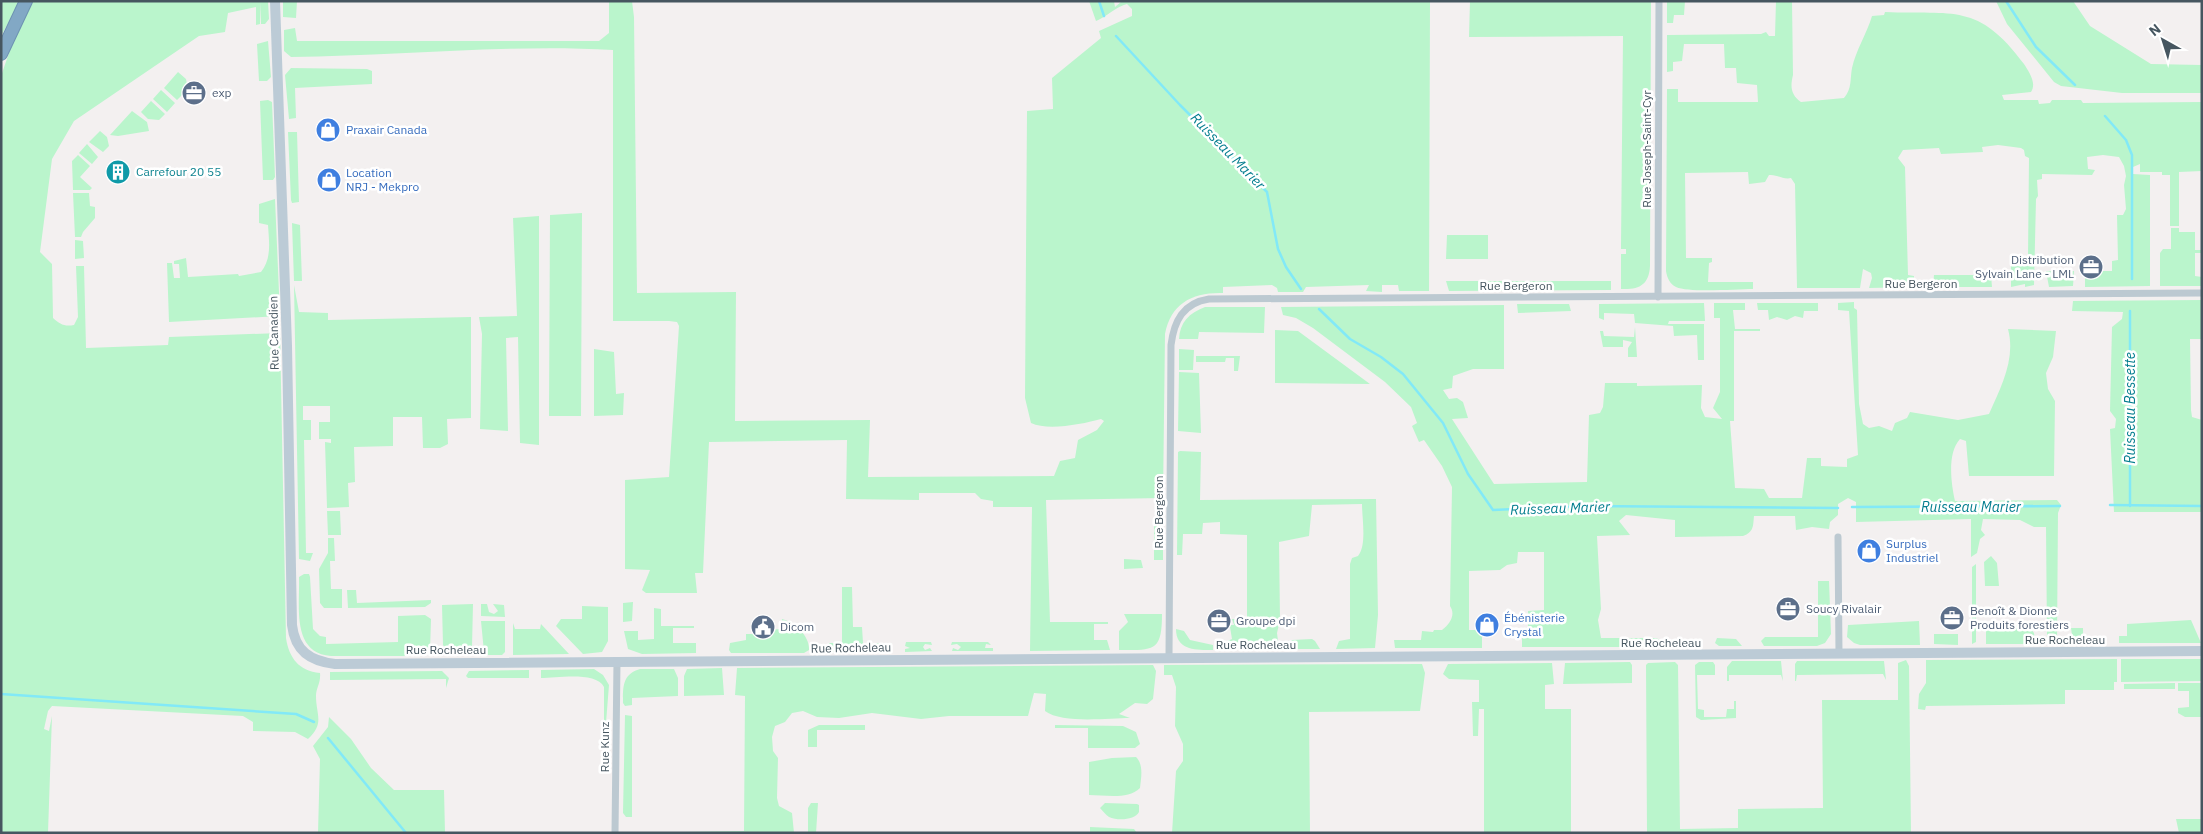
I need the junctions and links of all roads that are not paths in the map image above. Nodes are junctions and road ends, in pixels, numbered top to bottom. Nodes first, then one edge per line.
1 (26, 1) edge
2 (275, 1) edge
3 (1659, 1) edge
4 (1, 54) edge
5 (2202, 293) edge
6 (1658, 297) junction
7 (1838, 538) dead end
8 (2202, 651) edge
9 (1838, 654) junction
10 (310, 658) joint
11 (1169, 658) junction
12 (617, 662) junction
13 (615, 833) edge

1 - 4 highway
2 - 10 street, Rue Canadien
3 - 6 street, Rue Joseph-Saint-Cyr
5 - 6 street, Rue Bergeron
6 - 11 street, Rue Bergeron
7 - 9 street
8 - 9 street, Rue Rocheleau
9 - 11 street, Rue Rocheleau
10 - 12 street, Rue Rocheleau
11 - 12 street, Rue Rocheleau
12 - 13 street, Rue Kunz

